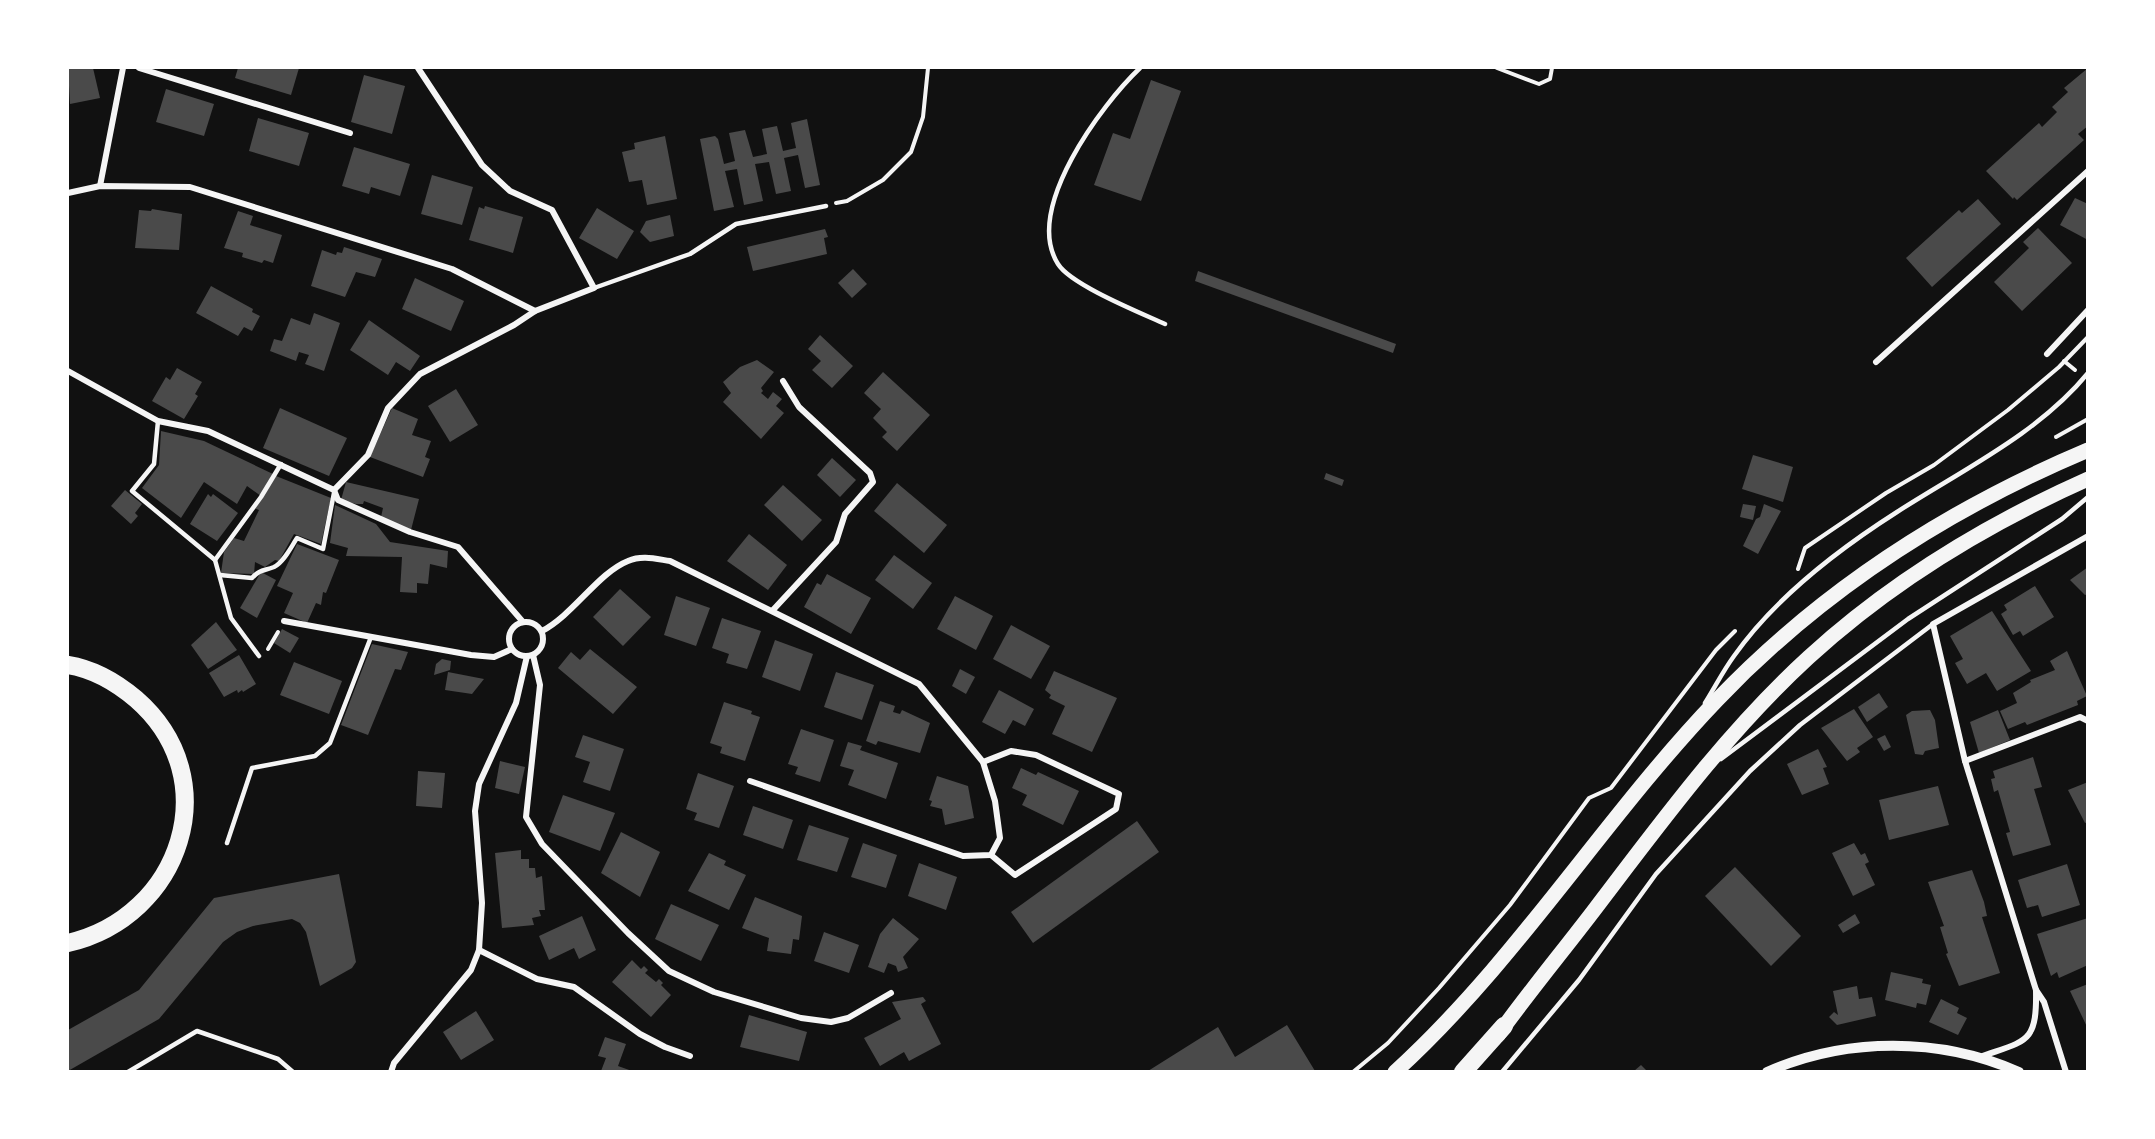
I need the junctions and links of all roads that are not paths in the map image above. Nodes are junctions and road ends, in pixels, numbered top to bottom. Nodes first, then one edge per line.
1 (123, 68) edge
2 (139, 68) edge
3 (418, 68) edge
4 (1140, 68) edge
5 (350, 133) dead end
6 (2088, 171) edge
7 (100, 186) junction
8 (68, 193) edge
9 (826, 206) road end
10 (594, 288) junction
11 (2088, 310) edge
12 (535, 311) junction
13 (1166, 324) dead end
14 (2047, 354) dead end
15 (1876, 362) dead end
16 (68, 371) edge
17 (2088, 373) edge
18 (783, 381) dead end
19 (158, 421) junction
20 (2088, 450) edge
21 (280, 464) junction
22 (2088, 479) edge
23 (334, 490) junction
24 (2088, 497) edge
25 (2088, 536) edge
26 (214, 560) junction
27 (220, 575) junction
28 (774, 610) junction
29 (284, 621) road end
30 (523, 622) junction
31 (1933, 624) junction
32 (542, 631) junction
33 (371, 637) junction
34 (512, 649) junction
35 (530, 655) junction
36 (259, 656) road end
37 (68, 665) edge
38 (2088, 722) edge
39 (1686, 735) junction
40 (1965, 761) junction
41 (983, 762) junction
42 (1697, 776) junction
43 (750, 781) dead end
44 (227, 843) dead end
45 (991, 855) junction
46 (68, 943) edge
47 (479, 950) junction
48 (2036, 990) junction
49 (891, 993) dead end
50 (1507, 1023) junction
51 (690, 1056) dead end
52 (1980, 1057) junction
53 (138, 1069) edge
54 (128, 1071) edge
55 (293, 1071) edge
56 (391, 1071) edge
57 (1395, 1071) edge
58 (1463, 1071) edge
59 (1471, 1071) edge
60 (1502, 1071) edge
61 (1767, 1071) edge
62 (2019, 1071) edge
63 (2066, 1071) edge

1 - 7 street
2 - 5 street
3 - 10 street
4 - 13 lane
6 - 15 street
7 - 8 street
7 - 12 street
9 - 10 lane
10 - 12 street
11 - 14 street
12 - 23 street
16 - 19 street
17 - 39 lane
18 - 28 street
19 - 21 street
19 - 26 lane
20 - 39 main road
21 - 23 street
21 - 26 lane
22 - 42 main road
23 - 27 lane
23 - 30 street
24 - 42 lane
25 - 31 street
26 - 27 lane
27 - 36 lane
28 - 32 street
28 - 41 street
29 - 33 street
30 - 32 street
30 - 34 street
31 - 40 street
31 - 60 lane
32 - 35 street
33 - 34 street
33 - 44 lane
34 - 35 street
35 - 47 street
35 - 49 street
37 - 46 highway
38 - 40 street
39 - 57 main road
40 - 48 street
41 - 45 street
41 - 45 street
42 - 50 main road
43 - 45 street
47 - 51 street
47 - 56 street
48 - 52 street
48 - 63 street
50 - 58 highway
50 - 59 main road
52 - 61 street
52 - 62 street
53 - 54 lane
53 - 55 lane

